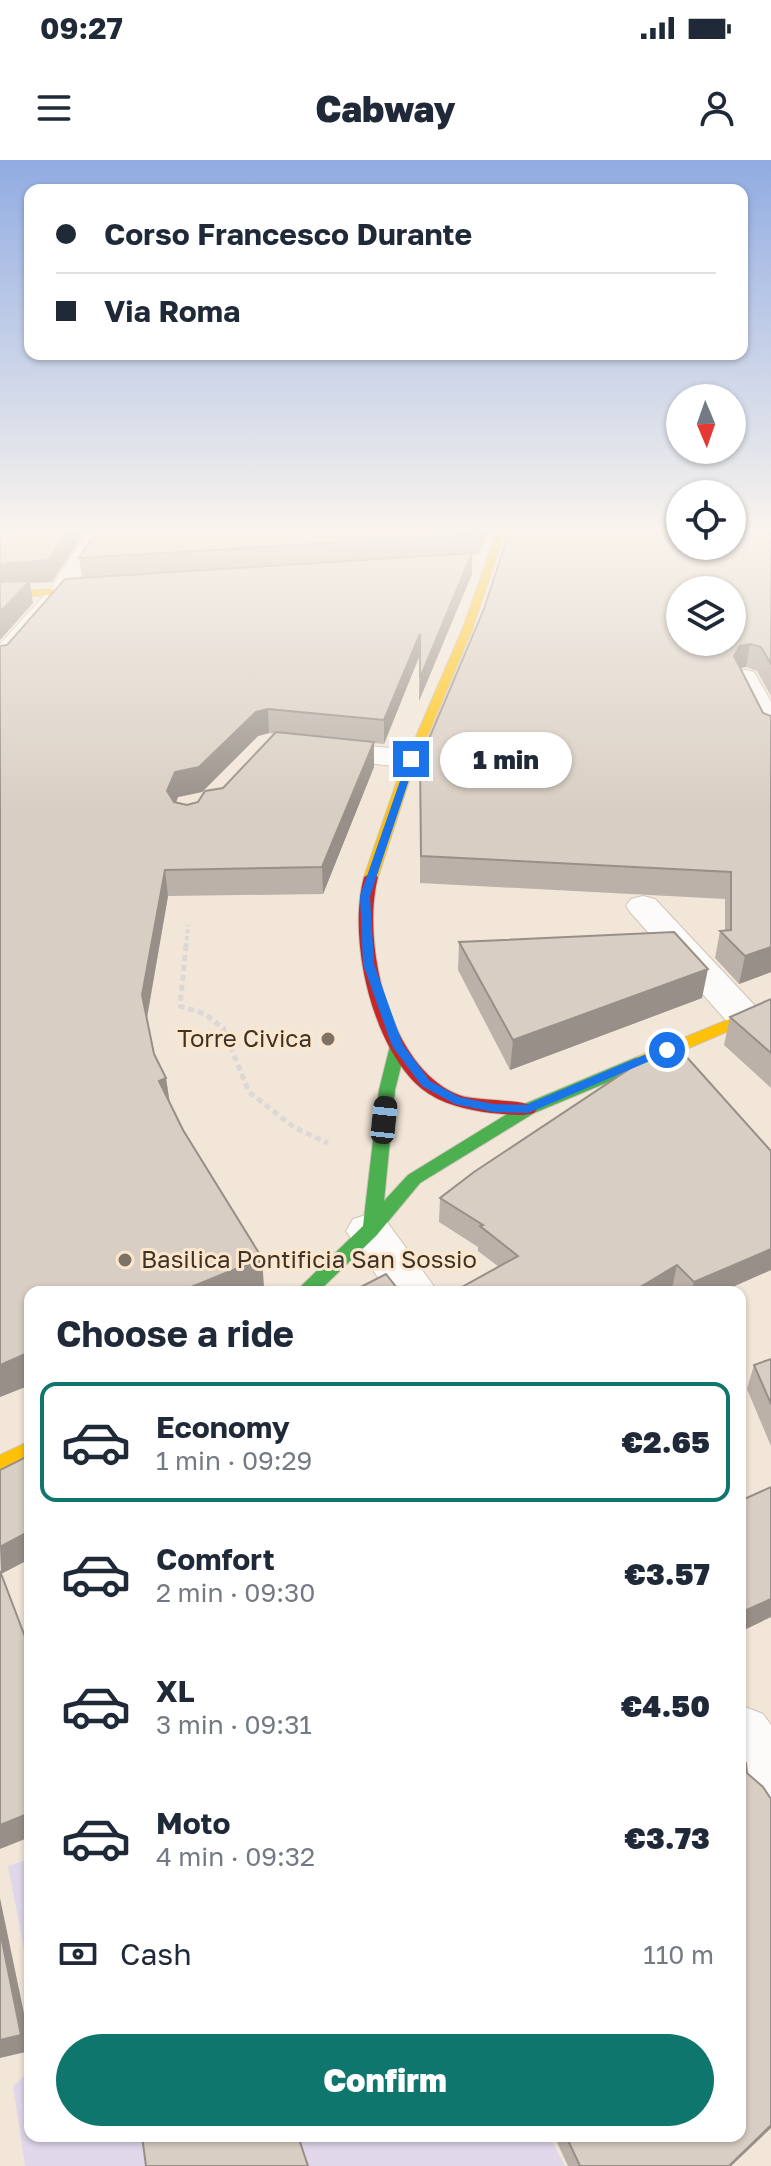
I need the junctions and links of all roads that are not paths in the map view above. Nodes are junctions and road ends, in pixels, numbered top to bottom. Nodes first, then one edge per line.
1 (33, 623) edge
2 (469, 623) edge
3 (0, 660) edge
4 (745, 678) edge
5 (771, 730) edge
6 (285, 747) edge
7 (411, 759) junction
8 (643, 906) dead end
9 (758, 1012) edge
10 (398, 1046) junction
11 (528, 1109) junction
12 (371, 1229) junction
13 (311, 1286) edge
14 (410, 1286) edge
15 (24, 1453) edge
16 (0, 1466) edge
17 (746, 1745) edge
18 (771, 1779) edge

1 - 3 street
2 - 7 street
4 - 5 street
6 - 7 street
7 - 10 street
8 - 9 street
9 - 11 street
10 - 11 street
10 - 12 street
11 - 12 street
12 - 13 street
12 - 14 street
15 - 16 street
17 - 18 street

